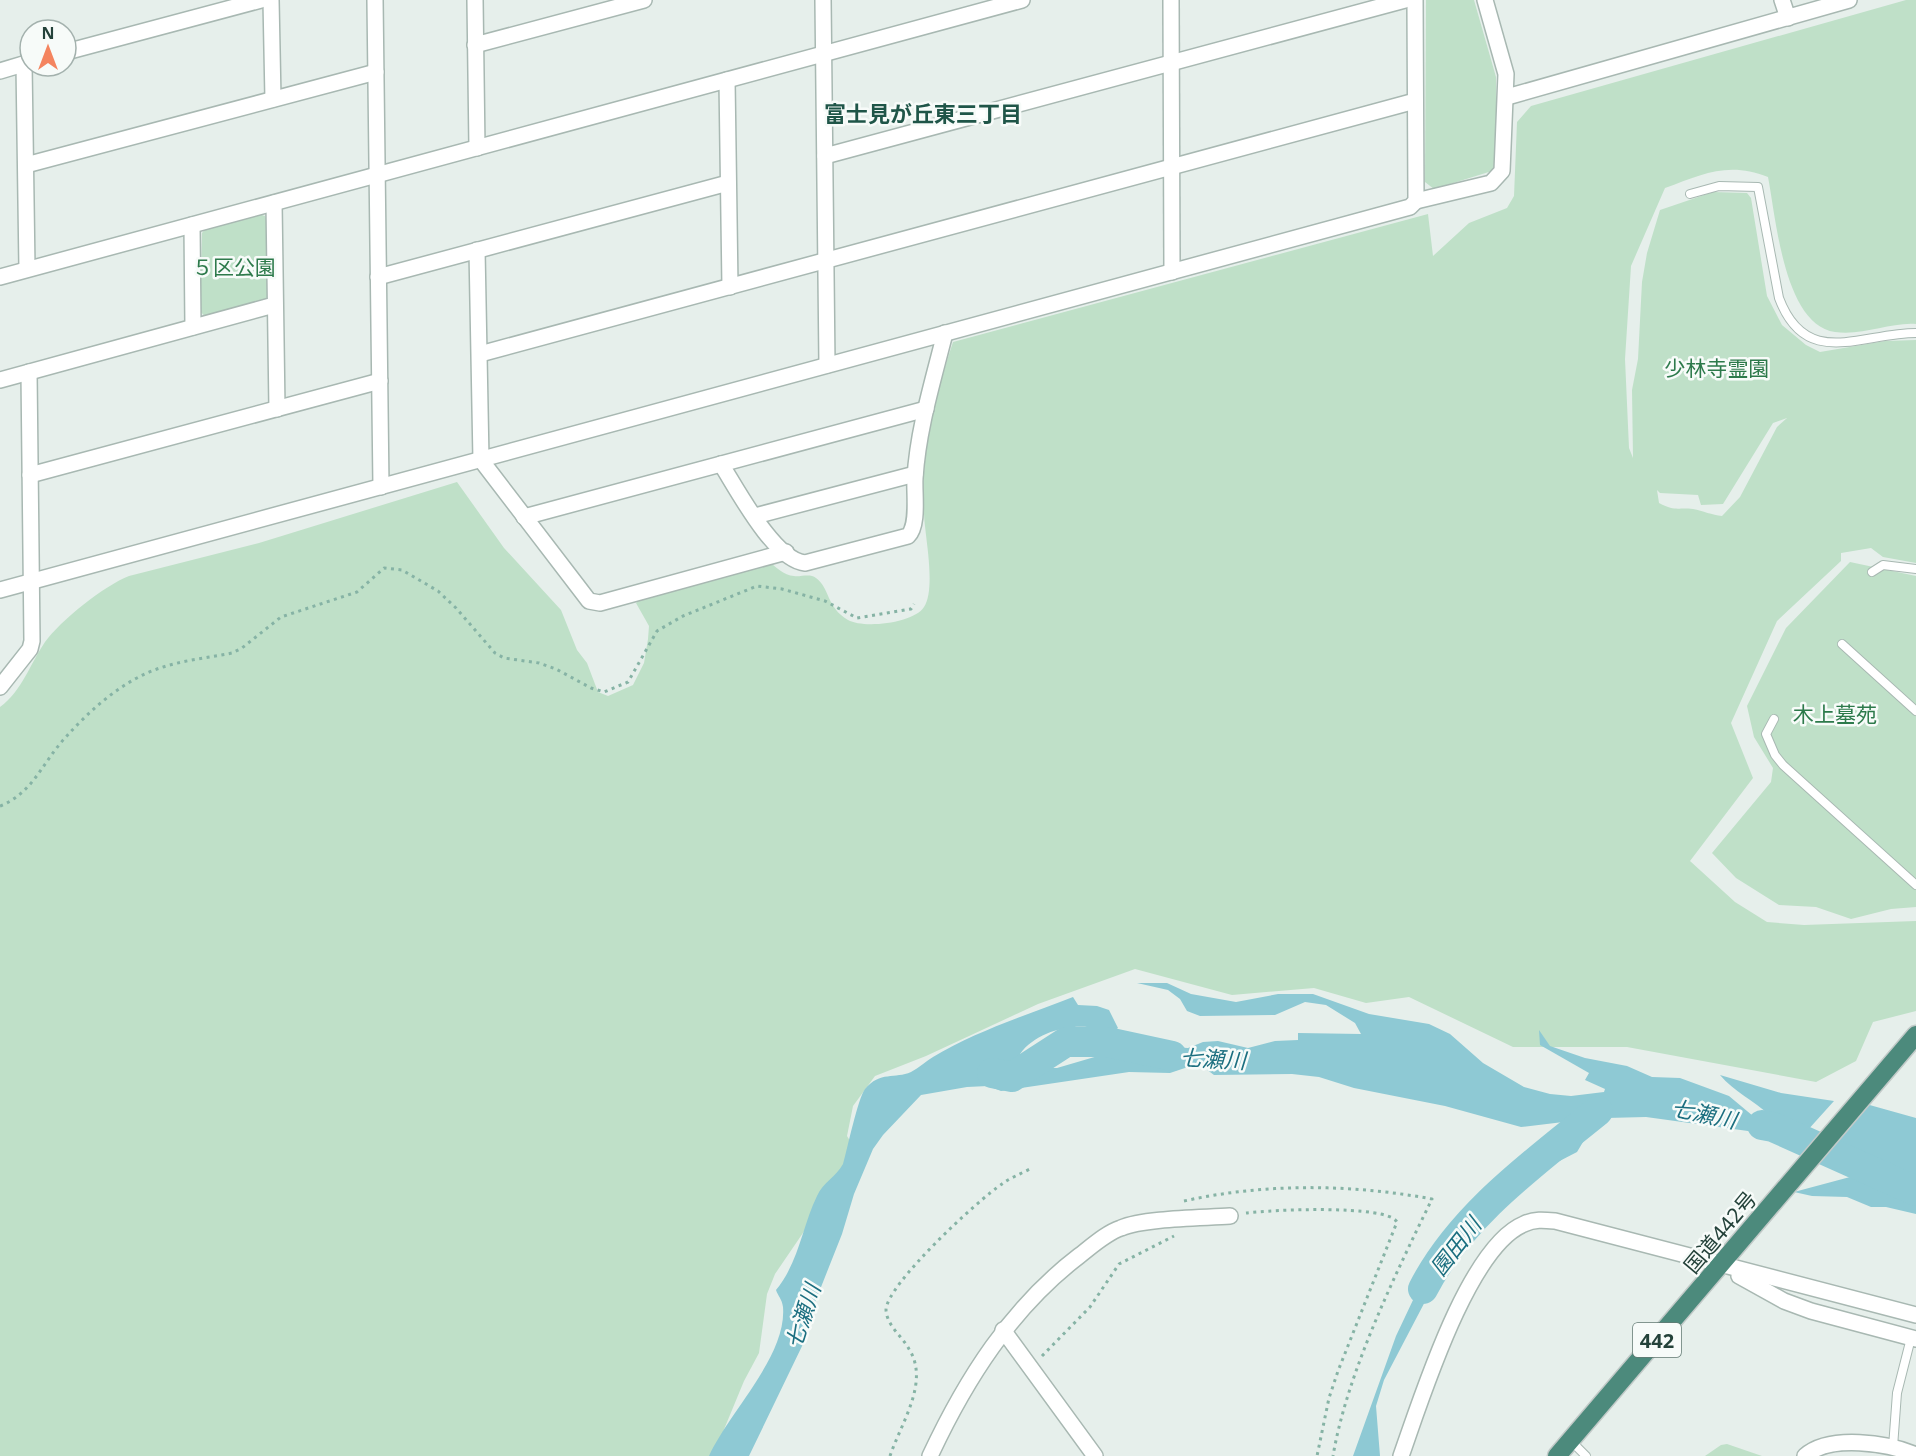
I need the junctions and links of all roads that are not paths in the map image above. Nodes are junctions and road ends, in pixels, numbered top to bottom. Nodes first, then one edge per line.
1 (261, 0) edge
2 (271, 0) edge
3 (375, 0) edge
4 (475, 0) edge
5 (644, 0) edge
6 (1022, 0) edge
7 (1171, 0) edge
8 (1405, 0) edge
9 (1415, 0) edge
10 (1782, 0) edge
11 (1849, 0) edge
12 (827, 1) edge
13 (1489, 1) edge
14 (1788, 18) junction
15 (475, 45) junction
16 (78, 49) edge
17 (823, 54) junction
18 (1171, 63) junction
19 (18, 65) edge
20 (0, 70) edge
21 (375, 72) junction
22 (27, 78) edge
23 (727, 80) junction
24 (1507, 97) junction
25 (273, 99) junction
26 (1415, 101) junction
27 (477, 148) junction
28 (825, 156) junction
29 (26, 165) junction
30 (1172, 167) junction
31 (377, 175) junction
32 (728, 183) junction
33 (1690, 194) dead end
34 (1416, 201) junction
35 (274, 202) junction
36 (192, 225) junction
37 (477, 250) junction
38 (826, 260) junction
39 (27, 269) junction
40 (1172, 272) junction
41 (0, 277) edge
42 (378, 277) junction
43 (730, 287) junction
44 (274, 305) junction
45 (193, 327) junction
46 (945, 333) junction
47 (1916, 333) edge
48 (480, 354) junction
49 (827, 365) junction
50 (29, 372) junction
51 (0, 380) edge
52 (380, 381) junction
53 (277, 409) junction
54 (926, 409) junction
55 (481, 459) junction
56 (721, 464) junction
57 (915, 474) junction
58 (30, 475) junction
59 (381, 487) junction
60 (755, 516) junction
61 (524, 517) junction
62 (786, 552) junction
63 (1916, 569) edge
64 (1872, 572) dead end
65 (32, 582) junction
66 (0, 590) edge
67 (1842, 644) dead end
68 (0, 687) edge
69 (1916, 711) edge
70 (1774, 719) dead end
71 (1916, 885) edge
72 (1910, 1041) edge
73 (1230, 1216) road end
74 (1721, 1265) junction
75 (1916, 1315) edge
76 (1003, 1330) junction
77 (1914, 1338) edge
78 (1570, 1440) junction
79 (1893, 1447) junction
80 (1916, 1455) edge
81 (930, 1456) edge
82 (1095, 1456) edge
83 (1401, 1456) edge
84 (1557, 1456) edge
85 (1586, 1456) edge
86 (1805, 1456) edge

1 - 16 street
2 - 25 street
3 - 21 street
4 - 15 street
5 - 15 street
6 - 17 street
7 - 18 street
8 - 18 street
9 - 26 street
10 - 14 street
11 - 14 street
12 - 17 street
13 - 24 street
14 - 24 street
15 - 27 street
17 - 23 street
17 - 28 street
18 - 28 street
18 - 30 street
19 - 20 street
21 - 25 street
21 - 31 street
22 - 29 street
23 - 27 street
23 - 32 street
24 - 34 street
25 - 29 street
26 - 30 street
26 - 34 street
27 - 31 street
28 - 38 street
29 - 39 street
30 - 38 street
30 - 40 street
31 - 35 street
31 - 42 street
32 - 37 street
32 - 43 street
33 - 47 lane
34 - 40 street
35 - 36 street
35 - 44 street
36 - 39 street
36 - 45 street
37 - 42 street
37 - 48 street
38 - 43 street
38 - 49 street
39 - 41 street
40 - 46 street
42 - 52 street
43 - 48 street
44 - 45 street
44 - 53 street
45 - 50 street
46 - 49 street
46 - 54 street
48 - 55 street
49 - 55 street
50 - 51 street
50 - 58 street
52 - 53 street
52 - 59 street
53 - 58 street
54 - 56 street
54 - 57 street
55 - 59 street
55 - 61 street
56 - 60 street
56 - 61 street
57 - 60 street
57 - 62 street
58 - 65 street
59 - 65 street
60 - 62 street
61 - 62 street
63 - 64 lane
65 - 66 street
65 - 68 street
67 - 69 lane
70 - 71 lane
72 - 74 highway, 国道442号 / 442
73 - 76 street
74 - 75 street
74 - 77 street
74 - 78 highway, 国道442号 / 442
74 - 83 street
76 - 81 street
76 - 82 street
77 - 79 lane
78 - 84 highway, 国道442号 / 442
78 - 85 lane
79 - 80 street
79 - 86 street

